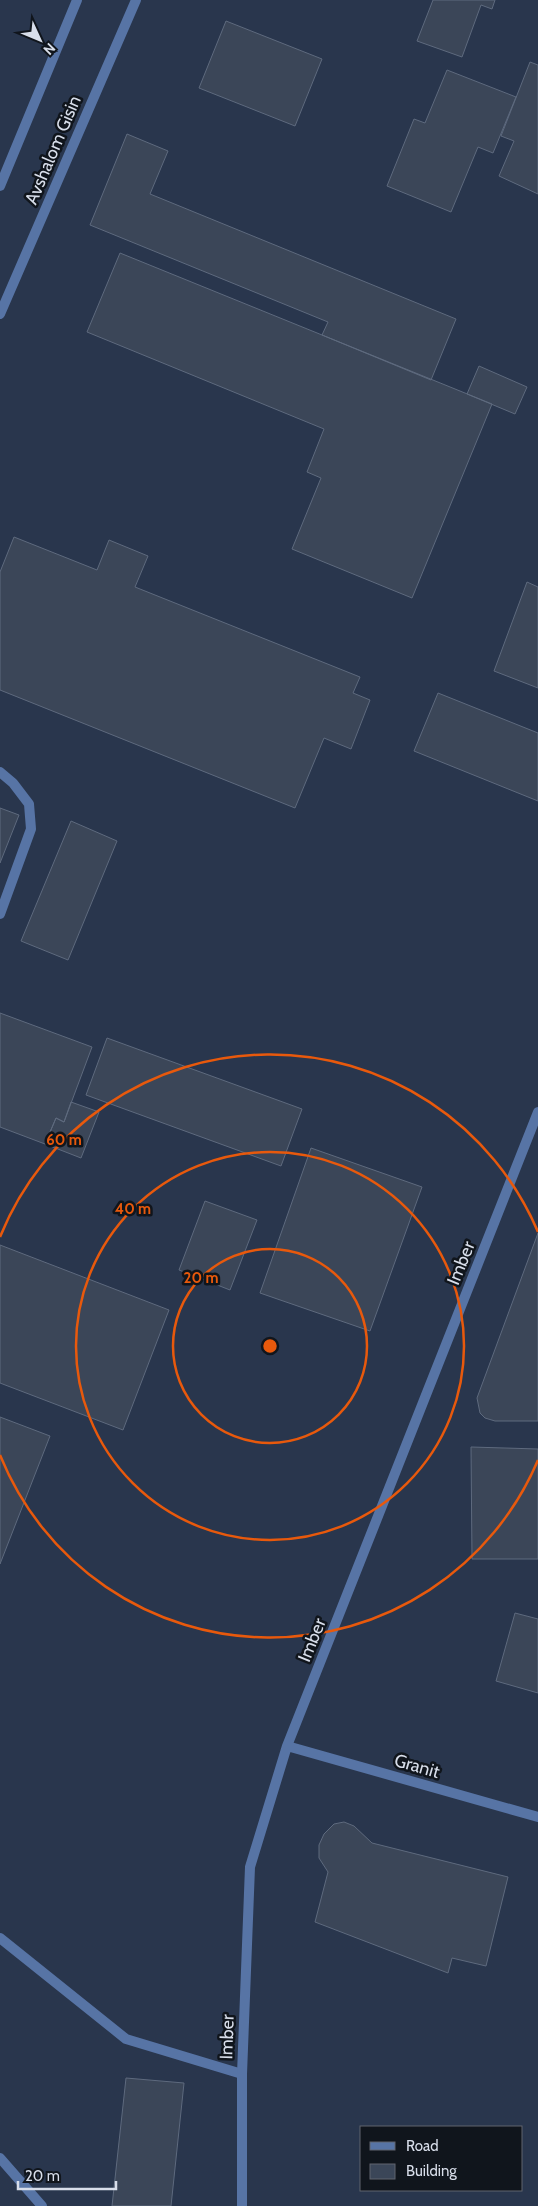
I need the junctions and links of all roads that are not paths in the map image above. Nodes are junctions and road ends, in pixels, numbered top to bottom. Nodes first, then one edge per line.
1 (77, 0) edge
2 (136, 0) edge
3 (0, 186) edge
4 (0, 314) edge
5 (0, 772) edge
6 (0, 914) edge
7 (538, 1112) edge
8 (287, 1746) junction
9 (538, 1817) edge
10 (0, 1938) edge
11 (242, 2074) junction
12 (0, 2158) edge
13 (42, 2206) edge
14 (242, 2206) edge

1 - 3 street, Avshalom Gisin
2 - 4 street, Avshalom Gisin
5 - 6 street
7 - 8 street, Imber
8 - 9 street, Granit
8 - 11 street, Imber
10 - 11 street
11 - 14 street, Imber
12 - 13 street

